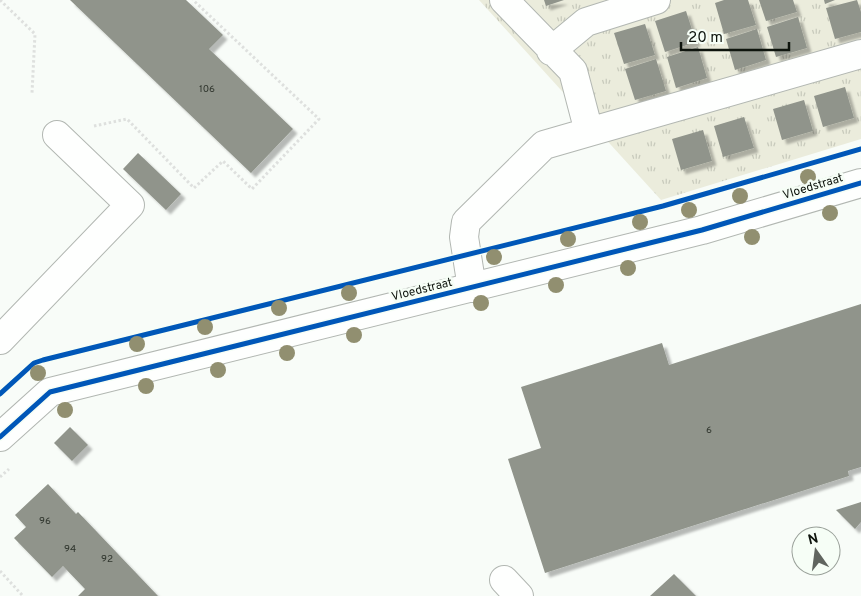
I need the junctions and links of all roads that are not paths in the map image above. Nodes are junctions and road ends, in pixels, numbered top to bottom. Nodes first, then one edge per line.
1 (504, 0) edge
2 (656, 0) edge
3 (552, 51) junction
4 (861, 54) edge
5 (589, 132) junction
6 (57, 135) road end
7 (861, 183) edge
8 (472, 288) junction
9 (0, 340) edge
10 (0, 437) edge

1 - 3 street
2 - 3 street
3 - 5 street
4 - 5 street
5 - 8 street
6 - 9 street
7 - 8 street, Vloedstraat
8 - 10 street, Vloedstraat

